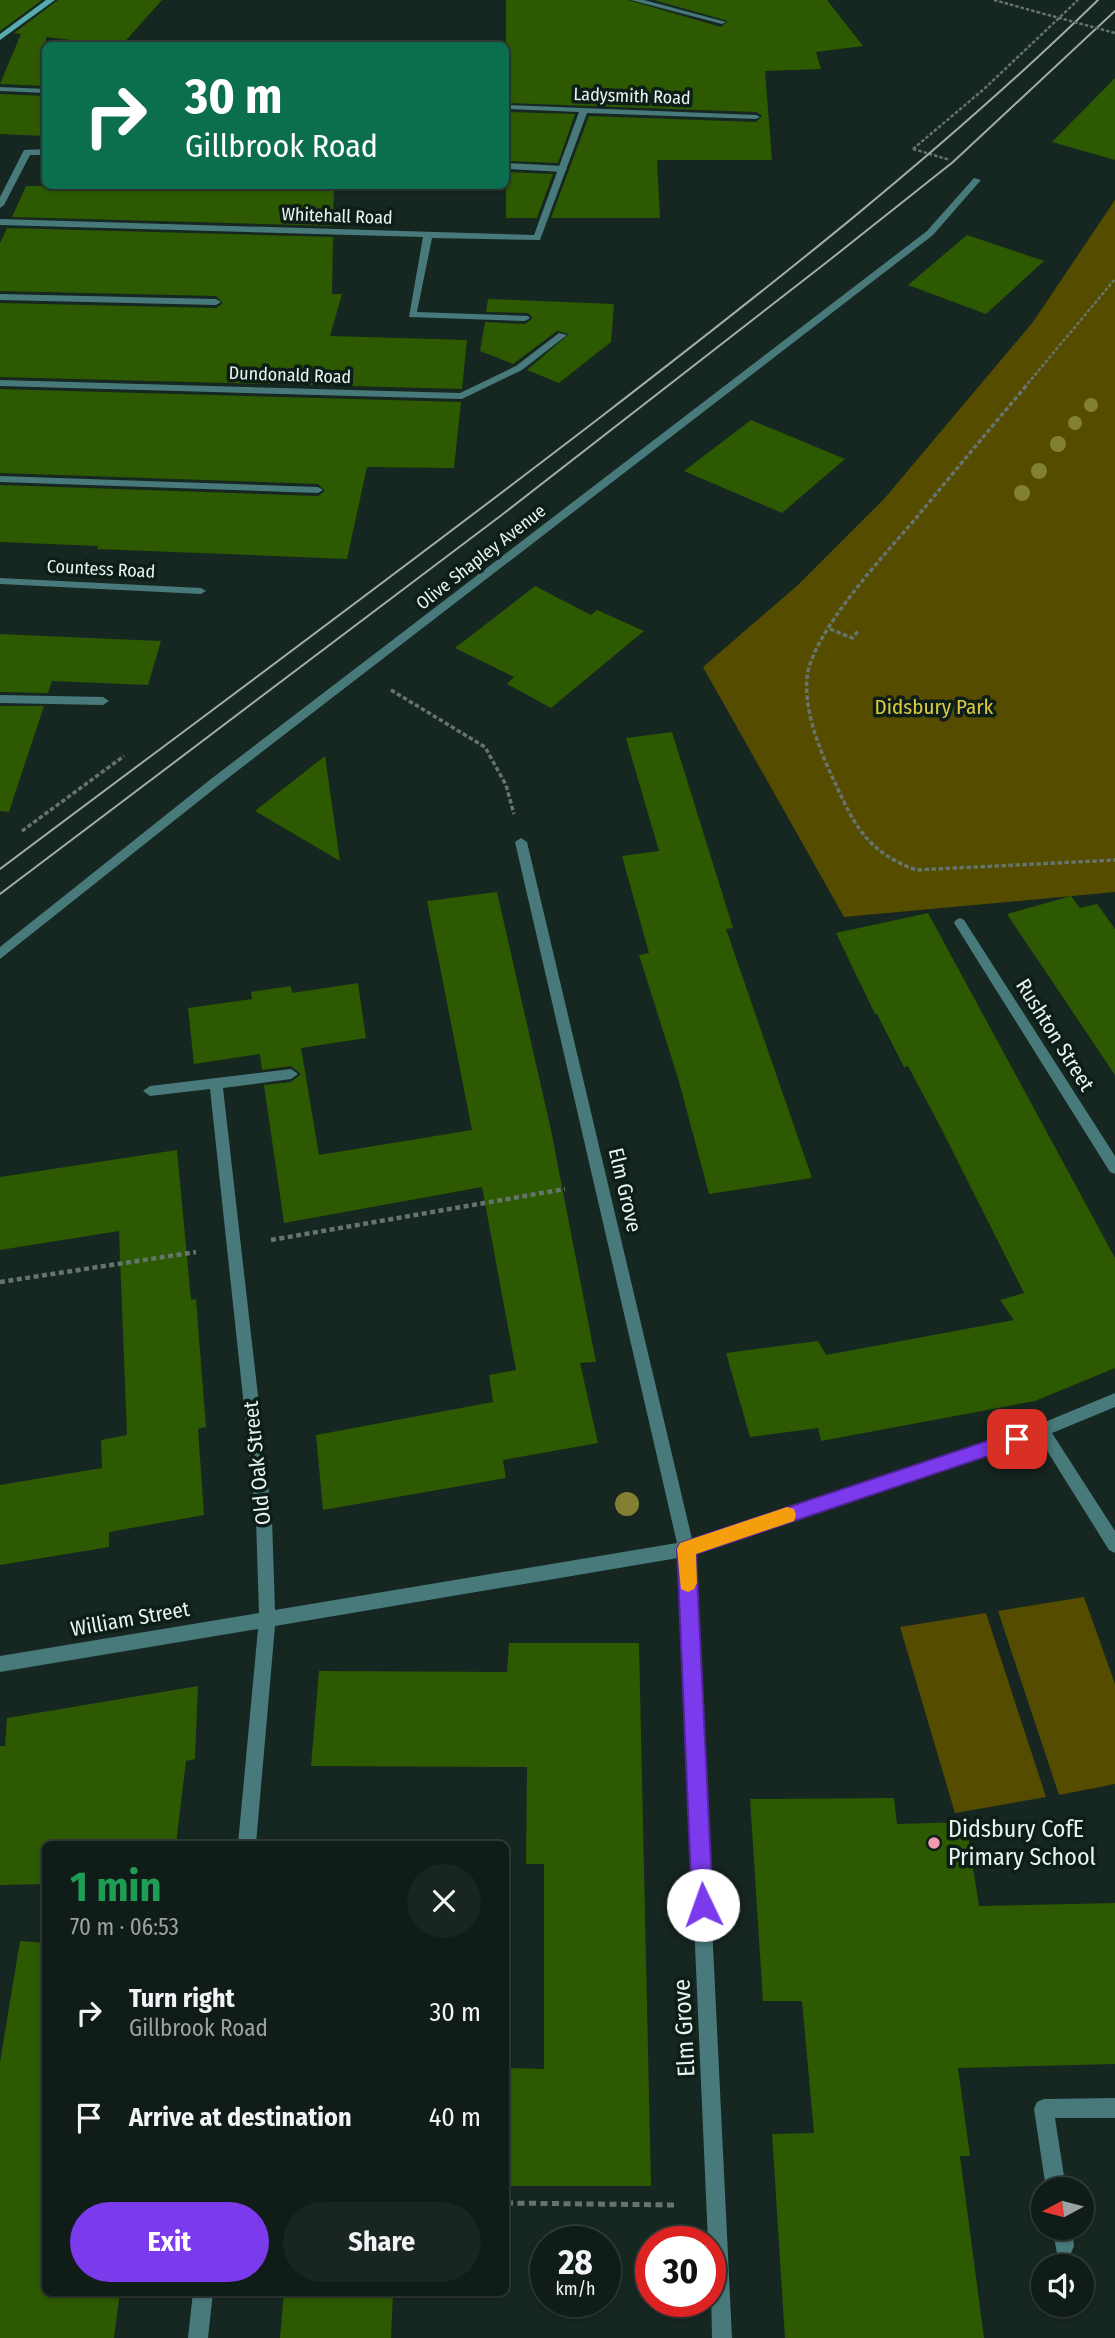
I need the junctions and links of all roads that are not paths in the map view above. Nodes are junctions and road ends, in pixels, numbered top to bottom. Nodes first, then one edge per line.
1 (51, 0) edge
2 (635, 0) edge
3 (722, 22) dead end
4 (0, 37) edge
5 (0, 89) edge
6 (42, 91) edge
7 (509, 107) edge
8 (584, 110) junction
9 (756, 117) dead end
10 (42, 152) edge
11 (509, 166) edge
12 (563, 169) junction
13 (977, 180) dead end
14 (0, 205) edge
15 (0, 222) edge
16 (428, 234) junction
17 (0, 297) edge
18 (216, 302) dead end
19 (525, 318) dead end
20 (562, 335) dead end
21 (0, 383) edge
22 (0, 479) edge
23 (318, 490) dead end
24 (0, 581) edge
25 (201, 591) dead end
26 (0, 699) edge
27 (103, 701) dead end
28 (521, 842) road end
29 (960, 923) dead end
30 (0, 954) edge
31 (291, 1074) dead end
32 (216, 1083) junction
33 (150, 1091) dead end
34 (1115, 1168) edge
35 (1115, 1400) edge
36 (1042, 1430) junction
37 (1115, 1545) edge
38 (686, 1549) junction
39 (267, 1619) junction
40 (0, 1664) edge
41 (247, 1841) edge
42 (1115, 2108) edge
43 (1054, 2177) edge
44 (203, 2296) edge
45 (198, 2338) edge
46 (722, 2338) edge

1 - 4 street
2 - 3 street
5 - 6 street
7 - 8 street, Ladysmith Road
8 - 9 street, Ladysmith Road
8 - 12 street, Whitehall Road
10 - 14 street
11 - 12 street
12 - 16 street, Whitehall Road
13 - 30 street, Olive Shapley Avenue
15 - 16 street, Whitehall Road
16 - 19 street
17 - 18 street
20 - 21 street, Dundonald Road
22 - 23 street
24 - 25 street, Countess Road
26 - 27 street
28 - 38 street, Elm Grove
29 - 34 street, Rushton Street
31 - 32 street
32 - 33 street
32 - 39 street, Old Oak Street
35 - 36 street
36 - 37 street
36 - 38 street
38 - 39 street
38 - 46 street, Elm Grove
39 - 40 street, William Street
39 - 41 street, Old Oak Street
42 - 43 street
44 - 45 street

